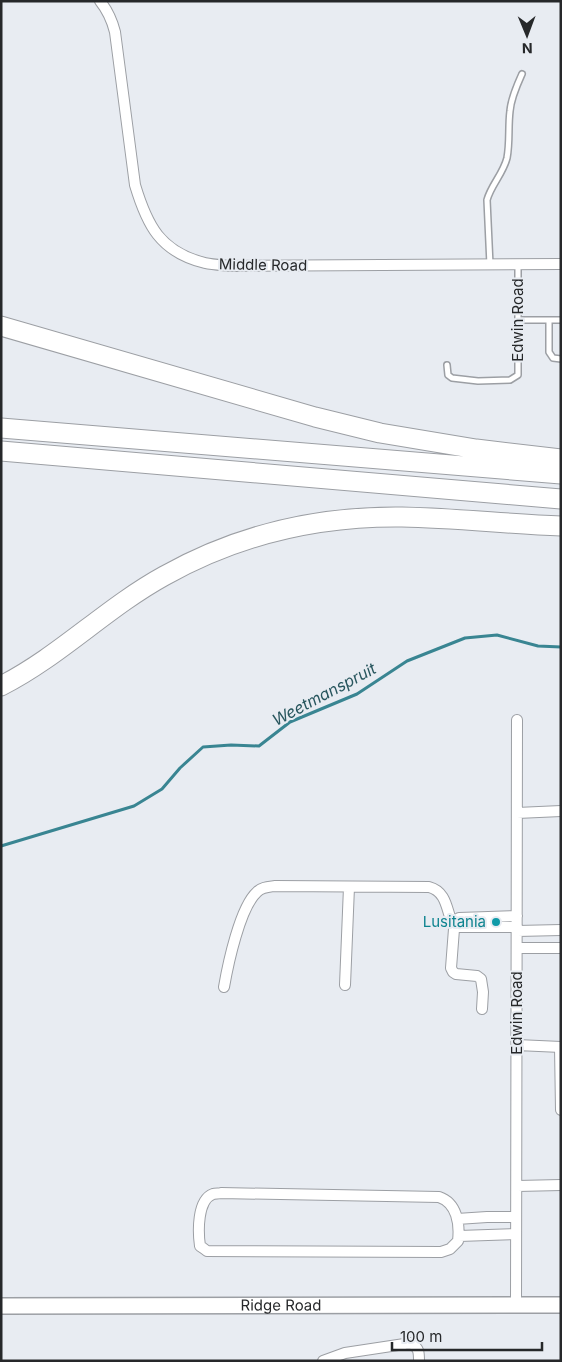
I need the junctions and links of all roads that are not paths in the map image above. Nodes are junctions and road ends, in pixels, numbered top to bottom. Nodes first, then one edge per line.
1 (100, 1) edge
2 (522, 74) dead end
3 (490, 264) junction
4 (518, 264) junction
5 (561, 264) edge
6 (518, 320) junction
7 (549, 320) junction
8 (561, 320) edge
9 (1, 326) edge
10 (561, 359) edge
11 (447, 365) dead end
12 (1, 428) edge
13 (1, 451) edge
14 (561, 459) edge
15 (561, 474) edge
16 (561, 499) edge
17 (561, 526) edge
18 (1, 686) edge
19 (517, 720) dead end
20 (561, 811) edge
21 (518, 813) junction
22 (349, 887) junction
23 (456, 923) junction
24 (517, 925) junction
25 (561, 930) edge
26 (517, 948) junction
27 (561, 948) edge
28 (346, 985) dead end
29 (224, 987) dead end
30 (482, 1009) dead end
31 (517, 1045) junction
32 (560, 1047) edge
33 (561, 1110) edge
34 (561, 1185) edge
35 (517, 1186) junction
36 (516, 1217) junction
37 (457, 1219) junction
38 (516, 1234) junction
39 (458, 1236) junction
40 (516, 1305) junction
41 (561, 1305) edge
42 (1, 1306) edge
43 (323, 1361) edge
44 (419, 1361) edge

1 - 3 street, Middle Road
2 - 3 lane
3 - 4 street, Middle Road
4 - 5 street, Middle Road
4 - 6 lane, Edwin Road
6 - 7 lane
6 - 11 lane, Edwin Road
7 - 8 lane
7 - 10 lane
9 - 14 highway
12 - 15 highway
13 - 16 highway
17 - 18 highway
19 - 21 street, Edwin Road
20 - 21 street
21 - 24 street, Edwin Road
22 - 23 street
22 - 28 street
22 - 29 street
23 - 24 street
23 - 30 street
24 - 25 street
24 - 26 street, Edwin Road
26 - 27 street
26 - 31 street, Edwin Road
31 - 32 street
31 - 35 street, Edwin Road
32 - 33 street
34 - 35 street
35 - 36 street, Edwin Road
36 - 37 street
36 - 38 street, Edwin Road
37 - 39 street
37 - 39 street
38 - 39 street
38 - 40 street, Edwin Road
40 - 41 main road, Ridge Road
40 - 42 main road, Ridge Road
43 - 44 street

